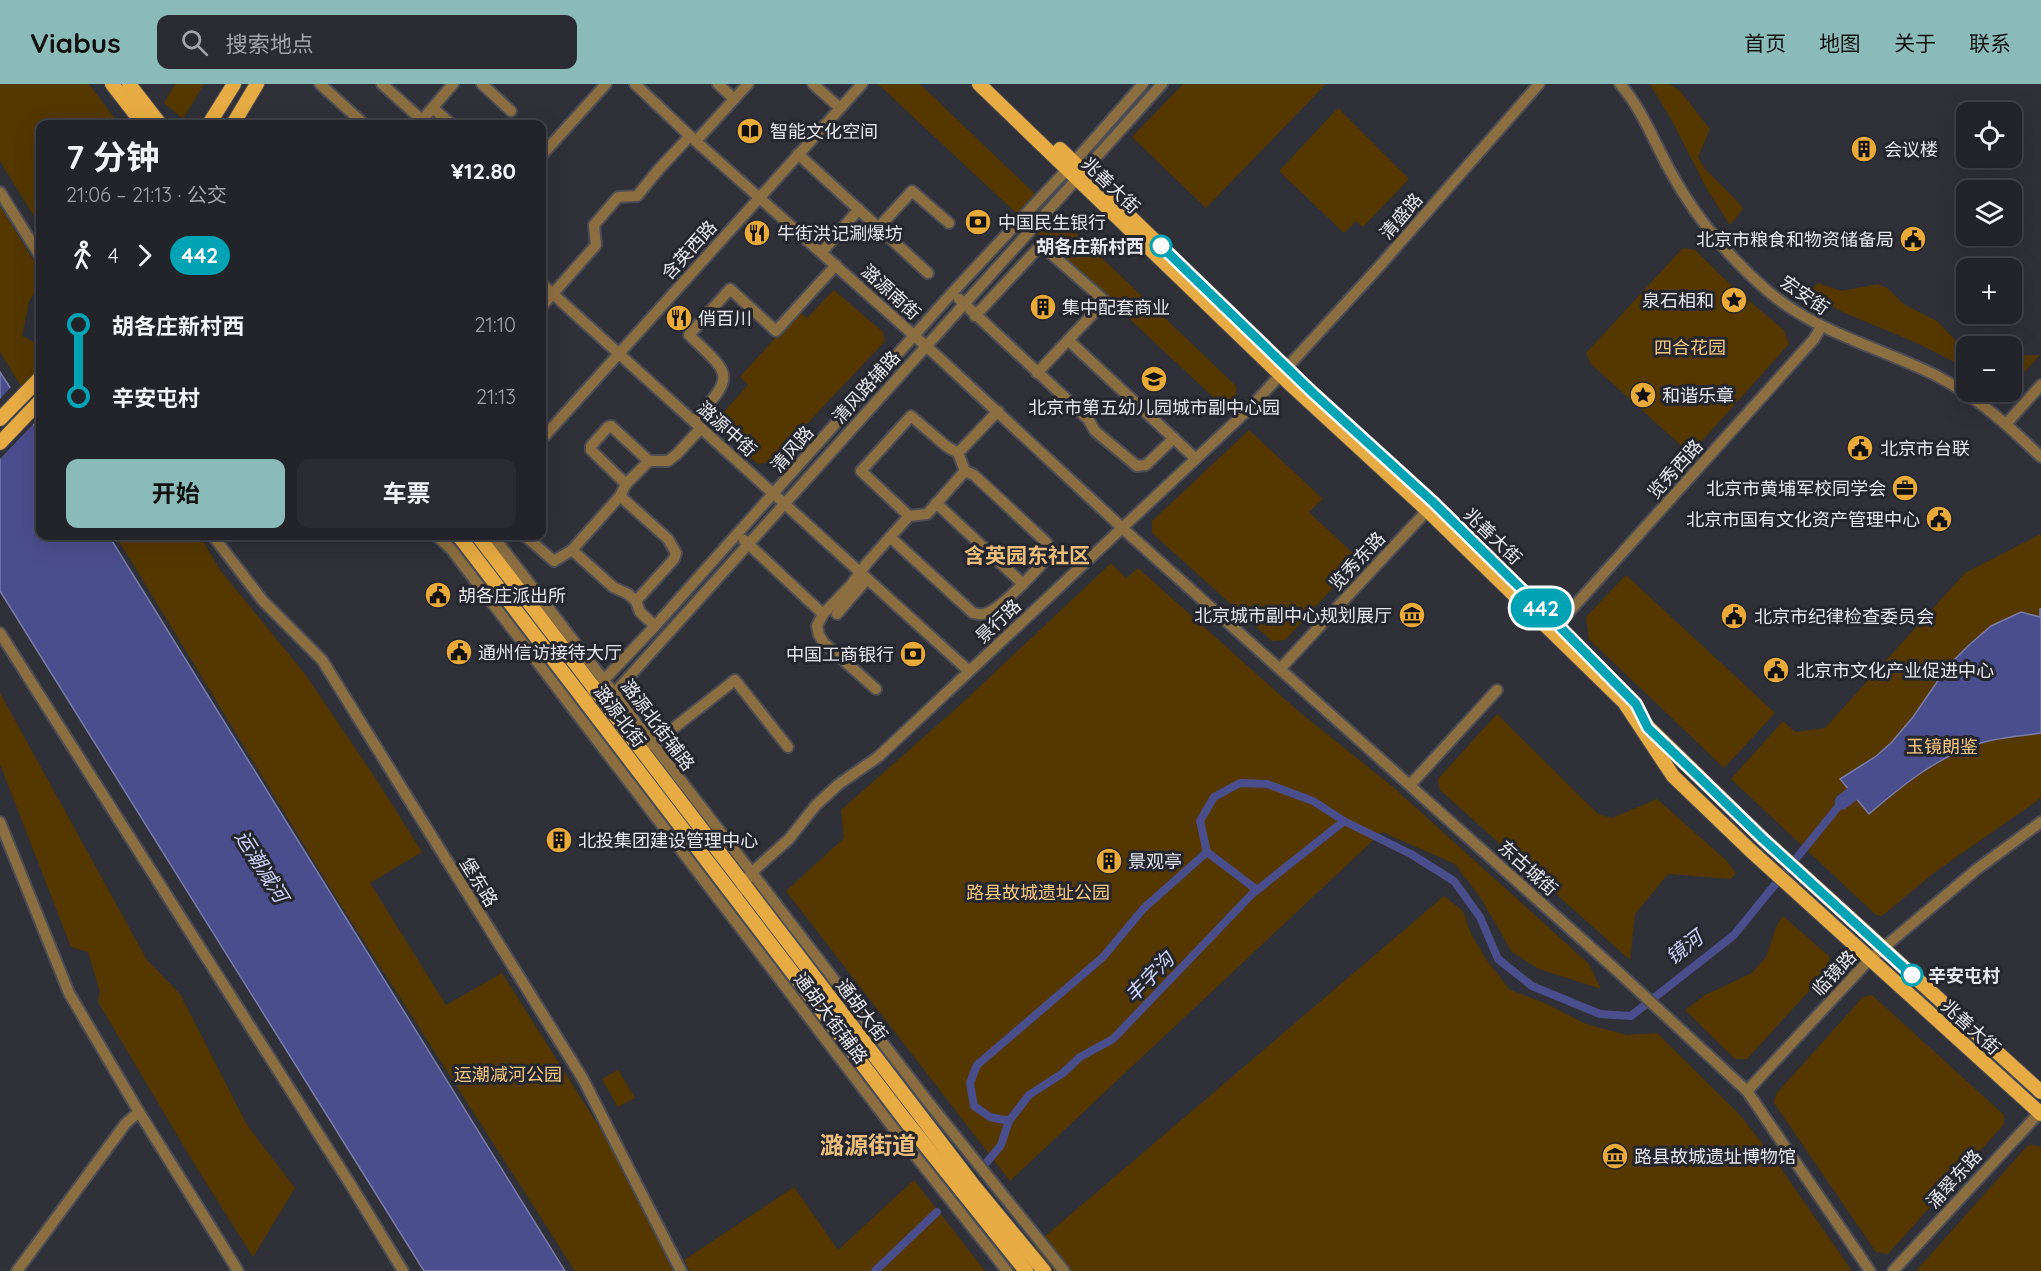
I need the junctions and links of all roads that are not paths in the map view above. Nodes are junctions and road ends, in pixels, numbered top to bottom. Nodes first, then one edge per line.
1 (112, 84) edge
2 (129, 84) edge
3 (234, 84) edge
4 (256, 84) edge
5 (320, 84) edge
6 (382, 84) edge
7 (453, 84) edge
8 (482, 84) edge
9 (606, 84) edge
10 (635, 84) edge
11 (718, 84) edge
12 (748, 84) edge
13 (813, 84) edge
14 (862, 84) edge
15 (979, 84) edge
16 (991, 84) edge
17 (1143, 84) edge
18 (1162, 84) edge
19 (1539, 84) edge
20 (1620, 84) edge
21 (734, 99) junction
22 (433, 108) junction
23 (840, 108) junction
24 (511, 111) dead end
25 (140, 120) edge
26 (157, 120) edge
27 (212, 120) edge
28 (235, 120) edge
29 (360, 120) edge
30 (414, 120) edge
31 (446, 120) edge
32 (693, 139) junction
33 (546, 151) edge
34 (798, 154) junction
35 (1076, 170) junction
36 (0, 192) edge
37 (759, 196) junction
38 (859, 209) junction
39 (949, 223) dead end
40 (879, 227) junction
41 (36, 250) edge
42 (822, 252) junction
43 (836, 265) junction
44 (928, 273) dead end
45 (546, 288) edge
46 (546, 290) edge
47 (952, 293) junction
48 (964, 304) junction
49 (975, 316) junction
50 (1821, 327) junction
51 (914, 336) junction
52 (1068, 340) junction
53 (926, 346) junction
54 (619, 354) junction
55 (1283, 371) junction
56 (1037, 373) junction
57 (36, 382) edge
58 (2041, 385) edge
59 (36, 405) edge
60 (998, 411) junction
61 (0, 419) edge
62 (2006, 424) junction
63 (698, 425) junction
64 (546, 435) edge
65 (1174, 438) junction
66 (0, 443) edge
67 (958, 453) junction
68 (2041, 457) edge
69 (1196, 459) junction
70 (649, 461) junction
71 (965, 471) junction
72 (626, 484) junction
73 (774, 494) junction
74 (620, 496) junction
75 (784, 503) junction
76 (936, 503) junction
77 (1430, 506) junction
78 (909, 516) junction
79 (1123, 528) junction
80 (738, 534) junction
81 (890, 537) junction
82 (216, 540) edge
83 (441, 540) edge
84 (463, 540) edge
85 (481, 540) edge
86 (496, 540) edge
87 (530, 540) edge
88 (748, 544) junction
89 (572, 550) junction
90 (864, 575) junction
91 (1023, 584) junction
92 (636, 601) junction
93 (823, 614) junction
94 (837, 614) dead end
95 (655, 626) junction
96 (1555, 628) junction
97 (0, 633) edge
98 (1281, 668) junction
99 (969, 671) junction
100 (876, 689) dead end
101 (1497, 690) dead end
102 (595, 691) junction
103 (605, 703) junction
104 (652, 745) junction
105 (788, 747) dead end
106 (643, 776) junction
107 (1410, 785) junction
108 (687, 791) joint
109 (0, 822) edge
110 (2041, 822) edge
111 (748, 879) junction
112 (736, 899) junction
113 (1882, 948) junction
114 (1870, 959) junction
115 (1747, 1091) junction
116 (2041, 1092) edge
117 (139, 1112) junction
118 (2040, 1112) edge
119 (17, 1271) edge
120 (238, 1271) edge
121 (403, 1271) edge
122 (681, 1271) edge
123 (1007, 1271) edge
124 (1026, 1271) edge
125 (1044, 1271) edge
126 (1064, 1271) edge
127 (1870, 1271) edge
128 (1893, 1271) edge

1 - 25 main road
2 - 26 main road
3 - 27 main road
4 - 28 main road
5 - 29 street
6 - 30 street
7 - 22 street
8 - 24 street
9 - 33 street
10 - 32 street, 潞源南街
11 - 21 street
12 - 21 street
13 - 23 street
14 - 23 street, 含英西路
15 - 35 main road, 兆善大街
16 - 35 main road, 兆善大街
17 - 35 street, 清风路
18 - 35 street, 清风路辅路
19 - 55 street, 清盛路
20 - 50 street, 宏安街
21 - 32 street
22 - 30 street
22 - 31 street
23 - 34 street, 含英西路
32 - 37 street, 潞源南街
32 - 45 street
34 - 37 street, 含英西路
34 - 38 street
35 - 47 street, 清风路
35 - 48 street, 清风路辅路
35 - 55 main road, 兆善大街
36 - 41 street
37 - 42 street, 潞源南街
37 - 54 street, 含英西路
38 - 40 street
38 - 42 street
39 - 40 street
40 - 44 street
42 - 43 street, 潞源南街
43 - 51 street, 潞源南街
43 - 63 street
46 - 54 street, 潞源中街
47 - 48 street
47 - 51 street, 清风路
48 - 49 street
48 - 53 street, 清风路辅路
49 - 52 street
49 - 56 street
50 - 62 street, 宏安街
50 - 96 street, 览秀西路
51 - 53 street, 潞源南街
51 - 73 street, 清风路
52 - 56 street
52 - 65 street
53 - 60 street, 潞源南街
53 - 75 street, 清风路辅路
54 - 63 street, 潞源中街
54 - 64 street, 含英西路
55 - 69 street, 景行路
55 - 77 main road, 兆善大街
56 - 65 street
57 - 61 main road
58 - 62 street
59 - 66 main road
60 - 67 street
60 - 79 street, 潞源南街
62 - 68 street, 宏安街
63 - 70 street
63 - 73 street, 潞源中街
65 - 69 street
67 - 71 street
67 - 78 street
69 - 79 street, 景行路
70 - 72 street
70 - 72 street
71 - 76 street
71 - 91 street
72 - 74 street
73 - 75 street, 潞源中街
73 - 80 street, 清风路
74 - 89 street
74 - 92 street
75 - 88 street, 清风路辅路
75 - 90 street, 潞源中街
76 - 78 street
76 - 91 street
77 - 96 main road, 兆善大街
77 - 98 street, 览秀东路
78 - 81 street
79 - 98 street, 东古城街
79 - 99 street, 景行路
80 - 88 street
80 - 95 street, 清风路
81 - 90 street
81 - 91 street
82 - 122 street, 堡东路
83 - 106 street
84 - 102 main road, 潞源北街
85 - 102 main road, 潞源北街
86 - 102 street, 潞源北街辅路
87 - 89 street
88 - 93 street
88 - 103 street, 清风路辅路
89 - 92 street
90 - 93 street
90 - 94 street
90 - 99 street, 潞源中街
92 - 95 street
93 - 100 street
95 - 102 street, 清风路
96 - 113 main road, 兆善大街
96 - 114 main road, 兆善大街
97 - 121 street
98 - 107 street, 东古城街
99 - 111 street, 景行路
101 - 107 street
102 - 103 main road, 潞源北街
102 - 103 street, 潞源北街辅路
103 - 104 street, 潞源北街辅路
103 - 106 main road, 潞源北街
104 - 105 street
104 - 108 street, 潞源北街辅路
106 - 111 main road, 通胡大街
106 - 112 main road, 通胡大街
106 - 123 street, 通胡大街辅路
107 - 115 street, 东古城街
108 - 111 street, 通胡大街辅路
109 - 117 street
110 - 113 street, 临镜路
111 - 112 street, 景行路
111 - 125 main road, 通胡大街
111 - 126 street, 通胡大街辅路
112 - 124 main road, 通胡大街
113 - 114 street, 临镜路
113 - 116 main road, 兆善大街
114 - 115 street, 临镜路
114 - 118 main road, 兆善大街
115 - 127 street, 东古城街
117 - 119 street
117 - 120 street
118 - 128 street, 涌翠东路

